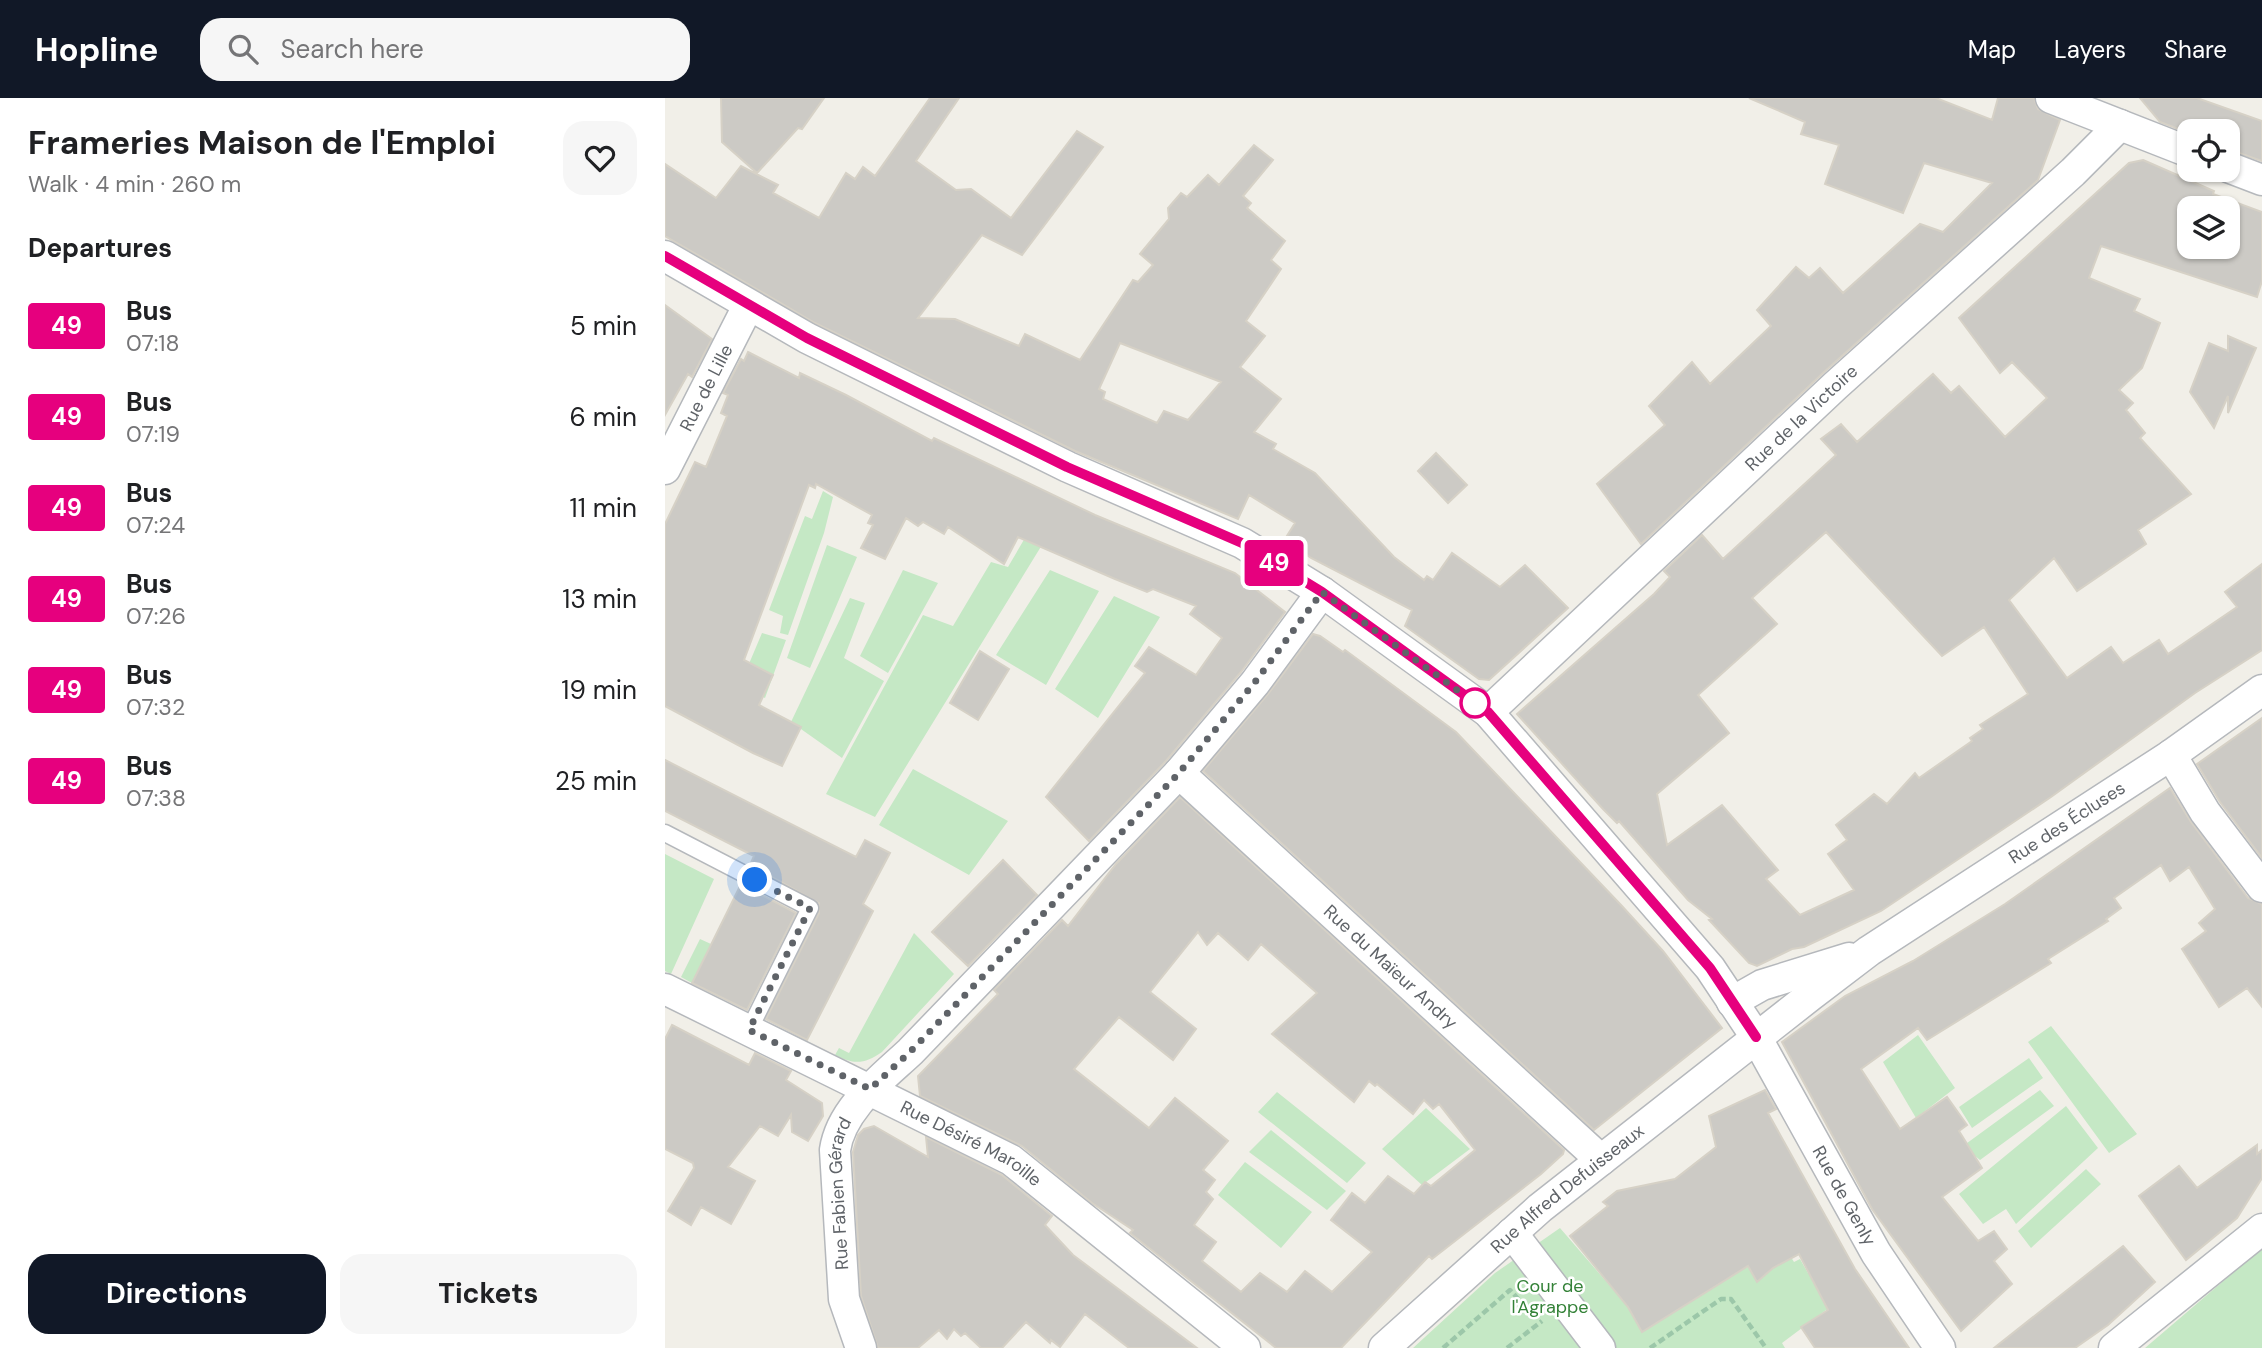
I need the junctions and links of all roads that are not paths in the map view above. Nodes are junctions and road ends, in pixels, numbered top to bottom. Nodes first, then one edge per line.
1 (2051, 98) edge
2 (2120, 125) junction
3 (2177, 147) edge
4 (2240, 172) edge
5 (2262, 180) edge
6 (665, 256) edge
7 (748, 306) junction
8 (665, 469) edge
9 (1322, 592) junction
10 (2262, 690) edge
11 (1488, 712) junction
12 (2171, 755) junction
13 (1179, 773) junction
14 (665, 833) edge
15 (2262, 887) edge
16 (1869, 951) junction
17 (665, 989) edge
18 (1732, 1002) junction
19 (749, 1030) junction
20 (1756, 1037) junction
21 (870, 1089) junction
22 (1601, 1160) junction
23 (2262, 1230) edge
24 (1512, 1233) junction
25 (861, 1348) edge
26 (1245, 1348) edge
27 (1384, 1348) edge
28 (1600, 1348) edge
29 (1940, 1348) edge
30 (2115, 1348) edge

1 - 2 street
2 - 3 street
2 - 11 street, Rue de la Victoire
4 - 5 street
6 - 7 street, Rue de Genly
7 - 8 street, Rue de Lille
7 - 9 street, Rue de Genly
9 - 11 street, Rue de Genly
9 - 13 street, Rue Fabien Gérard
10 - 12 street, Rue des Écluses
11 - 18 street, Rue de Genly
12 - 15 street
12 - 16 street, Rue des Écluses
13 - 21 street, Rue Fabien Gérard
13 - 22 street, Rue du Maïeur Andry
14 - 19 lane
16 - 18 street
16 - 20 street, Rue Alfred Defuisseaux
17 - 19 street, Rue Désiré Maroille
18 - 20 street, Rue de Genly
19 - 21 street, Rue Désiré Maroille
20 - 22 street, Rue Alfred Defuisseaux
20 - 29 street, Rue de Genly
21 - 25 street, Rue Fabien Gérard
21 - 26 street, Rue Désiré Maroille
22 - 24 street, Rue Alfred Defuisseaux
23 - 30 street
24 - 27 street, Rue Alfred Defuisseaux
24 - 28 street

